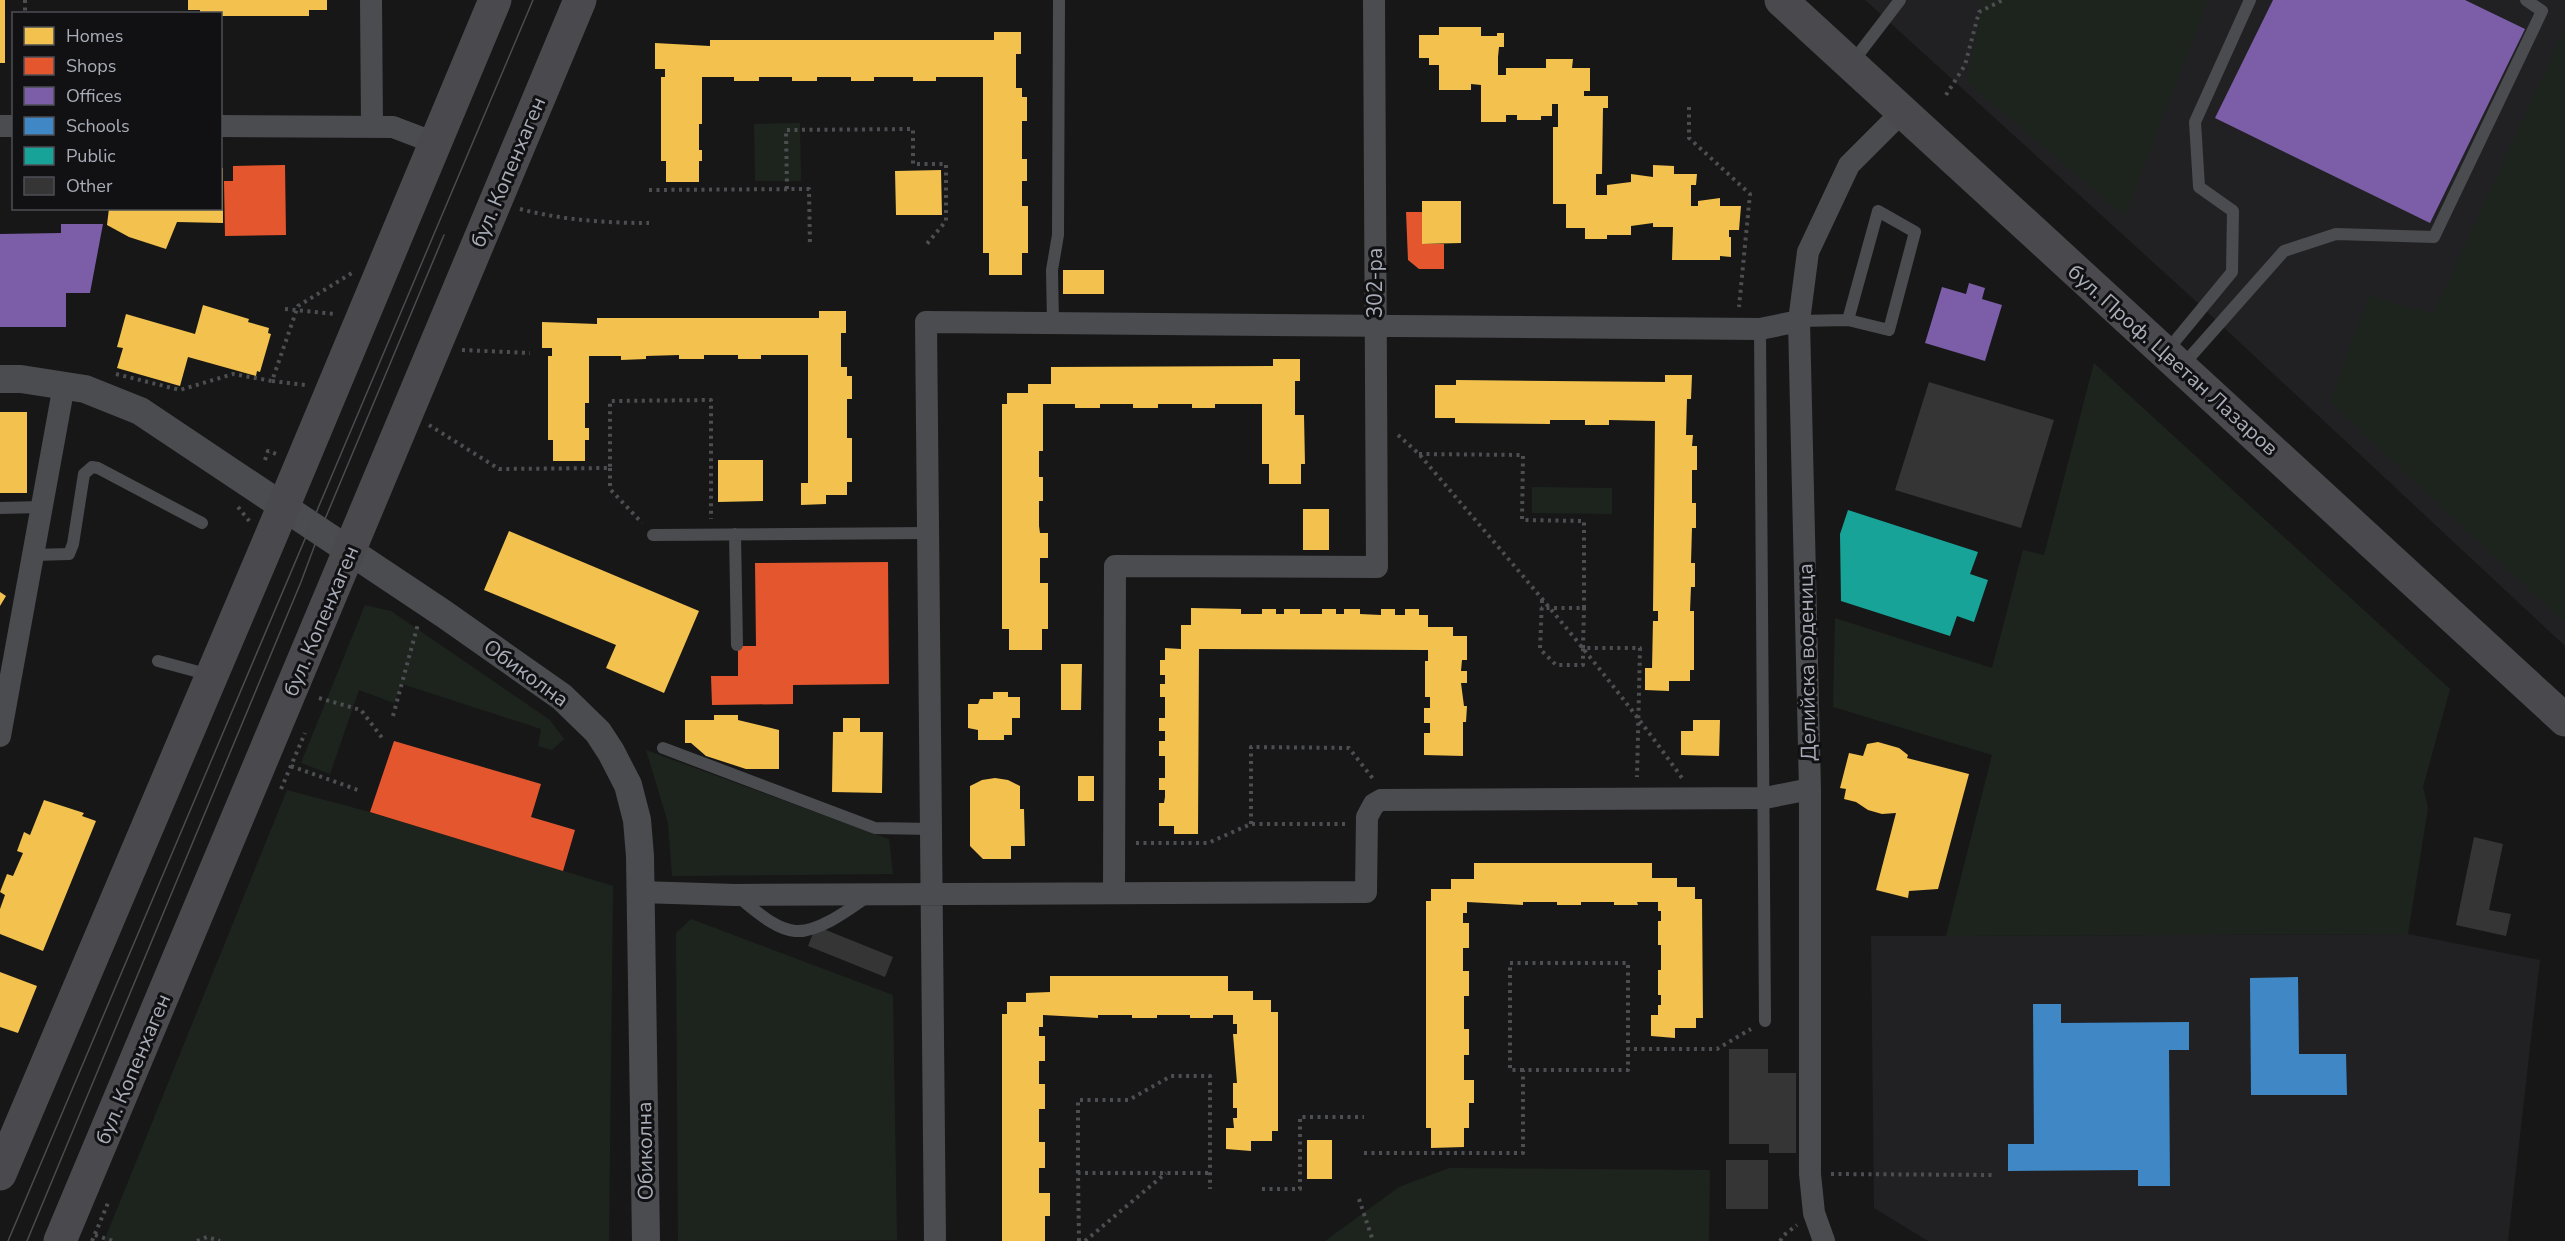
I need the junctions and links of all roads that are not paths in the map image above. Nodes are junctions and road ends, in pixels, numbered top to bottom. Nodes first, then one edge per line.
1 (370, 0) edge
2 (495, 0) edge
3 (580, 0) edge
4 (1059, 0) edge
5 (1374, 0) edge
6 (1781, 0) edge
7 (1900, 0) edge
8 (2250, 0) edge
9 (2526, 0) edge
10 (1850, 65) junction
11 (1902, 112) junction
12 (222, 126) edge
13 (372, 126) junction
14 (435, 143) junction
15 (1799, 321) junction
16 (1848, 321) junction
17 (1053, 323) junction
18 (1375, 326) junction
19 (1760, 329) junction
20 (2173, 360) junction
21 (0, 379) edge
22 (64, 386) junction
23 (283, 506) junction
24 (42, 507) junction
25 (0, 508) edge
26 (202, 523) dead end
27 (929, 533) junction
28 (735, 534) junction
29 (653, 535) road end
30 (351, 551) junction
31 (33, 555) junction
32 (737, 645) dead end
33 (159, 661) dead end
34 (211, 675) junction
35 (2565, 720) edge
36 (0, 736) edge
37 (663, 748) dead end
38 (1810, 789) junction
39 (1765, 798) junction
40 (932, 829) junction
41 (640, 892) junction
42 (1114, 893) junction
43 (872, 894) junction
44 (932, 894) junction
45 (735, 895) junction
46 (1765, 1021) road end
47 (0, 1174) edge
48 (60, 1241) edge
49 (646, 1241) edge
50 (935, 1241) edge
51 (1824, 1241) edge

1 - 13 street
2 - 14 main road
3 - 30 main road, бул. Копенхаген
4 - 17 lane
5 - 18 street, 302-ра
6 - 10 main road, бул. Проф. Цветан Лазаров
7 - 10 lane
8 - 20 lane
9 - 20 lane
10 - 11 main road, бул. Проф. Цветан Лазаров
11 - 15 street, Делийска воденица
11 - 20 main road, бул. Проф. Цветан Лазаров
12 - 13 street
13 - 14 street
14 - 23 main road
15 - 16 lane
15 - 19 street
15 - 38 street, Делийска воденица
16 - 16 lane
17 - 18 street
17 - 27 street
18 - 19 street
18 - 42 street, 302-ра
19 - 39 lane
20 - 35 main road, бул. Проф. Цветан Лазаров
21 - 22 street, Обиколна
22 - 23 street, Обиколна
22 - 24 street
23 - 30 street, Обиколна
23 - 34 main road
24 - 25 lane
24 - 31 street
26 - 31 lane
27 - 28 lane
27 - 40 street
28 - 29 lane
28 - 32 lane
30 - 41 street, Обиколна
30 - 48 main road, бул. Копенхаген
31 - 36 street
33 - 34 lane
34 - 47 main road
37 - 40 lane
38 - 39 street
38 - 51 street, Делийска воденица
39 - 42 street
39 - 46 lane
40 - 44 street
41 - 45 street
41 - 49 street, Обиколна
42 - 44 street
43 - 44 street
43 - 45 street
43 - 45 lane
44 - 50 street

